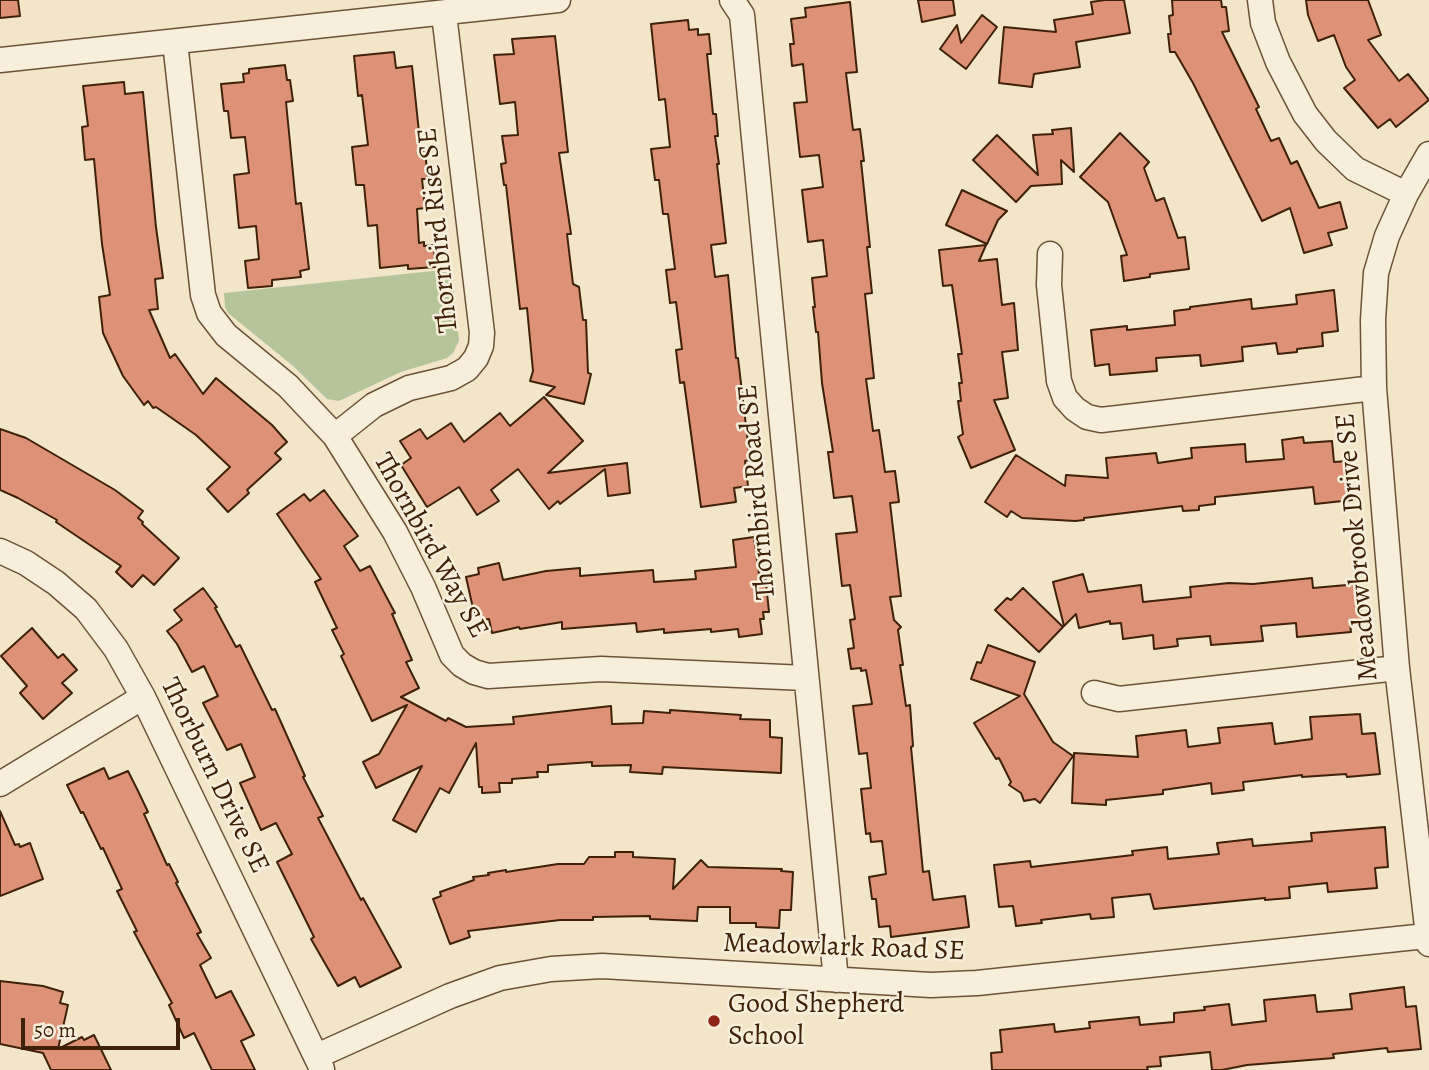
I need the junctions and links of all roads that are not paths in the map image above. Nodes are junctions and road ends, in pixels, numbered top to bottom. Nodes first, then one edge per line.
1 (558, 0) edge
2 (732, 0) edge
3 (1260, 0) edge
4 (444, 14) junction
5 (175, 42) junction
6 (0, 60) edge
7 (1429, 154) edge
8 (1406, 194) junction
9 (1051, 254) dead end
10 (1374, 388) junction
11 (335, 436) junction
12 (0, 551) edge
13 (1398, 668) junction
14 (806, 678) junction
15 (1094, 693) dead end
16 (143, 697) junction
17 (0, 784) edge
18 (1428, 940) edge
19 (836, 980) junction
20 (319, 1063) edge

1 - 4 street
2 - 14 street, Thornbird Road SE
3 - 8 street
4 - 5 street
4 - 11 street, Thornbird Rise SE
5 - 6 street
5 - 11 street, Thornbird Way SE
7 - 8 street, Meadowbrook Drive SE
8 - 10 street, Meadowbrook Drive SE
9 - 10 street
10 - 13 street, Meadowbrook Drive SE
11 - 14 street, Thornbird Way SE
12 - 16 street, Thorburn Drive SE
13 - 15 street
13 - 18 street, Meadowbrook Drive SE
14 - 19 street, Thornbird Road SE
16 - 17 street
16 - 20 street, Thorburn Drive SE
18 - 19 street, Meadowlark Road SE
19 - 20 street, Meadowlark Road SE

